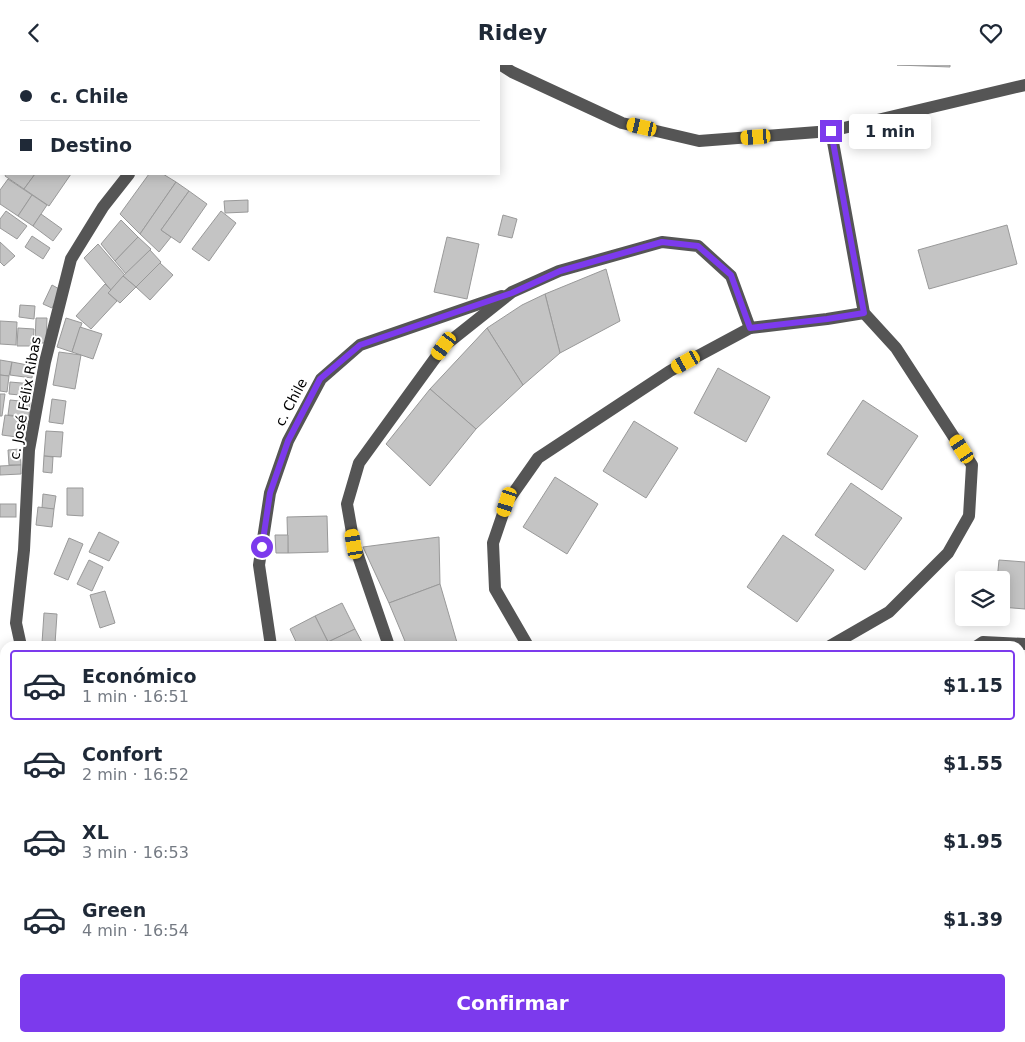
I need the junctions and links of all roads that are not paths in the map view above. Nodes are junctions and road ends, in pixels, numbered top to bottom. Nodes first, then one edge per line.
1 (501, 65) edge
2 (1025, 85) edge
3 (831, 131) junction
4 (128, 175) edge
5 (512, 293) junction
6 (864, 313) junction
7 (750, 328) junction
8 (20, 641) edge
9 (270, 641) edge
10 (387, 641) edge
11 (525, 641) edge
12 (839, 641) edge

1 - 3 street
2 - 3 street
3 - 6 street
4 - 8 street, c. José Félix Ribas
5 - 7 street, c. Chile
5 - 9 street, c. Chile
5 - 10 street, c. Chile
6 - 7 street
6 - 12 street
7 - 11 street

